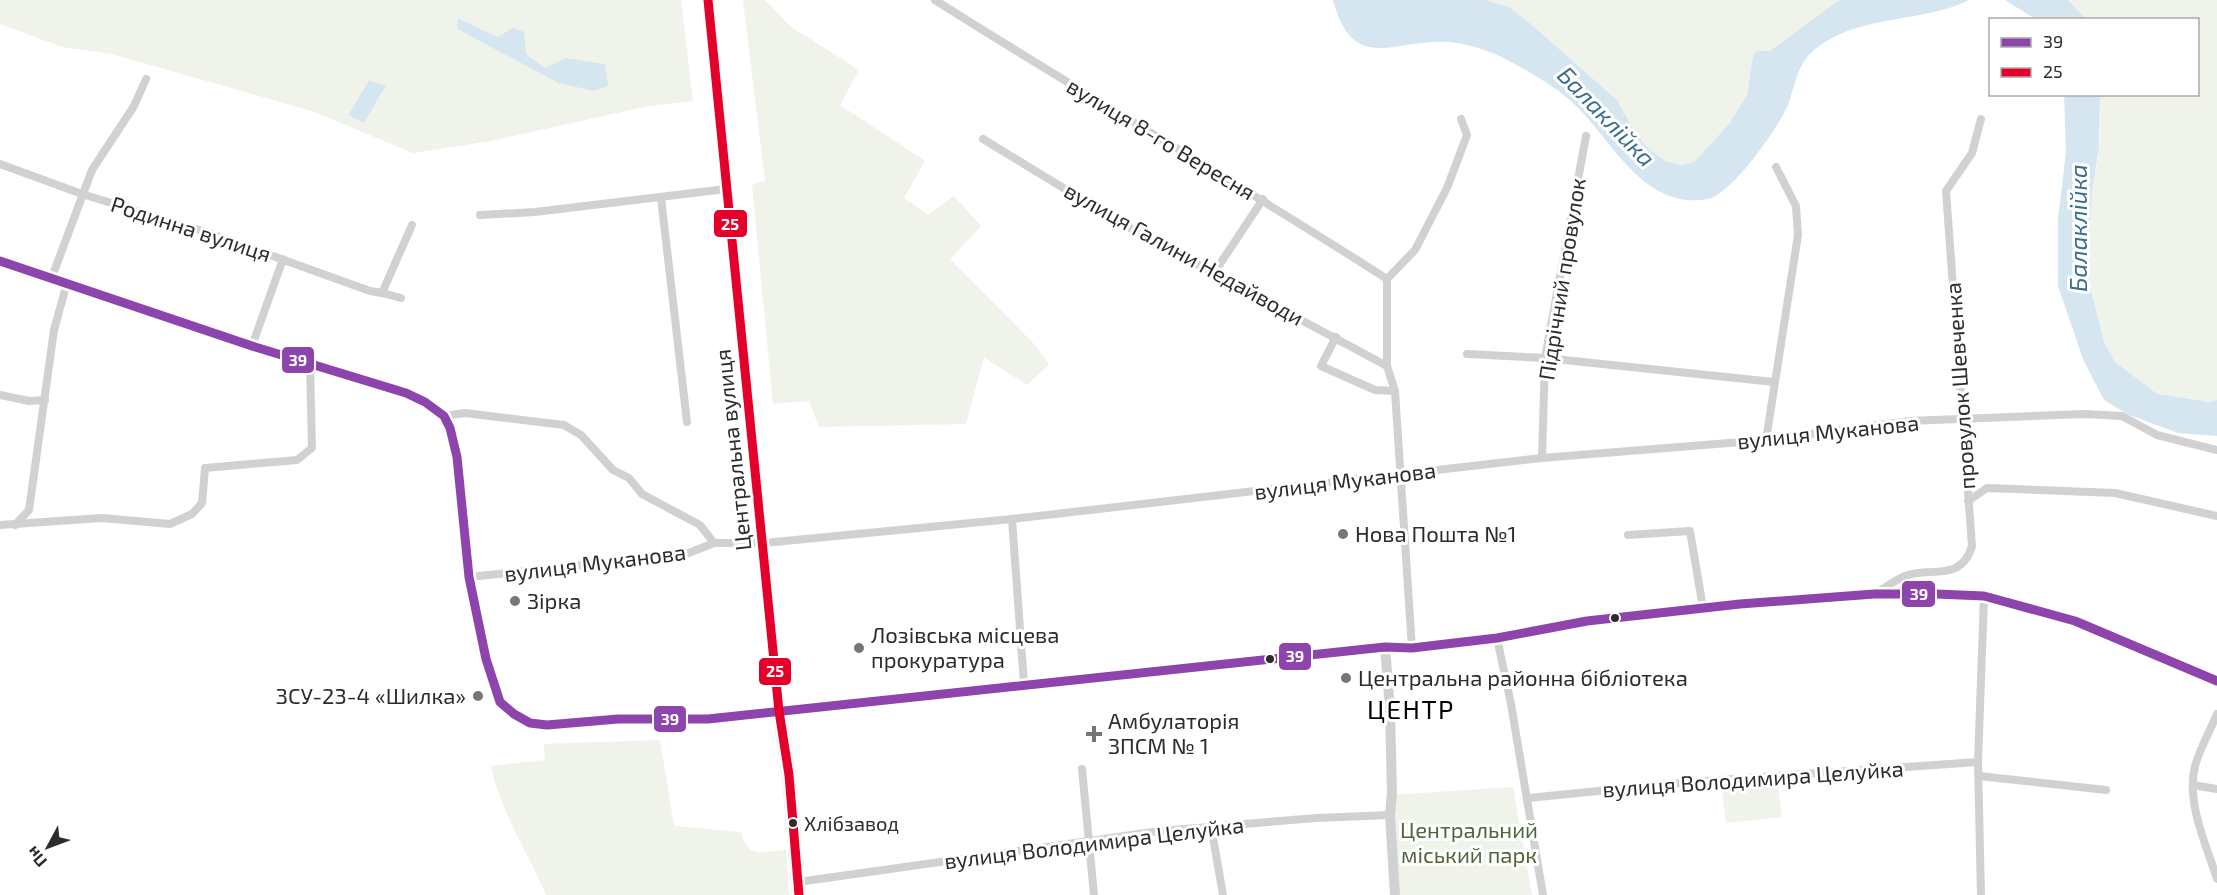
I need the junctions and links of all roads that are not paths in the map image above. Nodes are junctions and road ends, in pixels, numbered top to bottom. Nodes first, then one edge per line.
1 (708, 0) edge
2 (935, 0) edge
3 (146, 80) dead end
4 (1461, 119) dead end
5 (1981, 119) dead end
6 (1586, 136) dead end
7 (983, 139) dead end
8 (0, 164) edge
9 (1776, 166) dead end
10 (726, 189) junction
11 (82, 194) junction
12 (661, 198) junction
13 (1263, 200) junction
14 (480, 216) dead end
15 (412, 225) dead end
16 (283, 259) junction
17 (0, 261) edge
18 (1214, 273) junction
19 (52, 277) junction
20 (1387, 279) junction
21 (67, 283) junction
22 (382, 293) junction
23 (401, 298) dead end
24 (1336, 337) junction
25 (252, 346) junction
26 (1467, 354) dead end
27 (1545, 358) junction
28 (310, 364) junction
29 (1387, 366) junction
30 (1774, 382) junction
31 (1395, 391) junction
32 (0, 395) edge
33 (45, 400) junction
34 (444, 416) junction
35 (1962, 420) junction
36 (687, 422) dead end
37 (1766, 440) junction
38 (2217, 450) edge
39 (1542, 458) junction
40 (1400, 474) junction
41 (1968, 501) junction
42 (2217, 516) edge
43 (1012, 519) junction
44 (0, 525) edge
45 (12, 526) junction
46 (1628, 535) dead end
47 (714, 543) junction
48 (764, 543) junction
49 (469, 577) junction
50 (1874, 594) junction
51 (1984, 596) junction
52 (1703, 608) junction
53 (1497, 638) junction
54 (1385, 647) junction
55 (1412, 648) junction
56 (2217, 681) edge
57 (1024, 684) junction
58 (779, 711) junction
59 (2217, 714) edge
60 (1978, 762) junction
61 (1082, 769) dead end
62 (1978, 776) junction
63 (2193, 785) junction
64 (2217, 789) edge
65 (2106, 790) dead end
66 (1528, 798) junction
67 (1390, 815) junction
68 (1211, 826) junction
69 (1090, 842) junction
70 (2217, 879) edge
71 (799, 888) edge
72 (1094, 895) edge
73 (1223, 895) edge
74 (1395, 895) edge
75 (1543, 895) edge
76 (1981, 895) edge

1 - 10 main road, Центральна вулиця
2 - 13 street, вулиця 8-го Вересня
3 - 11 street
4 - 20 street
5 - 35 street, провулок Шевченка
6 - 27 street, Підрічний провулок
7 - 18 street, вулиця Галини Недайводи
8 - 11 street, Родинна вулиця
9 - 30 street
10 - 12 street
10 - 48 main road, Центральна вулиця
11 - 16 street, Родинна вулиця
11 - 19 street
12 - 14 street
12 - 36 street
13 - 18 street
13 - 20 street, вулиця 8-го Вересня
15 - 22 street
16 - 22 street, Родинна вулиця
16 - 25 street
17 - 19 street
18 - 24 street, вулиця Галини Недайводи
19 - 21 street
20 - 29 street
21 - 25 street
21 - 33 street
22 - 23 street, Родинна вулиця
24 - 29 street, вулиця Галини Недайводи
24 - 31 street
25 - 28 street
26 - 27 street
27 - 30 street
27 - 39 street, Підрічний провулок
28 - 34 street
28 - 45 street
29 - 31 street
30 - 37 street
31 - 40 street
32 - 33 street
33 - 45 street
34 - 47 street
34 - 49 street
35 - 37 street, вулиця Муканова
35 - 38 street, вулиця Муканова
35 - 41 street, провулок Шевченка
37 - 39 street, вулиця Муканова
39 - 40 street, вулиця Муканова
40 - 43 street, вулиця Муканова
40 - 55 street
41 - 42 street
41 - 50 street, провулок Шевченка
43 - 48 street, вулиця Муканова
43 - 57 street
44 - 45 street
46 - 52 street
47 - 48 street, вулиця Муканова
47 - 49 street, вулиця Муканова
48 - 58 main road, Центральна вулиця
49 - 58 street
50 - 51 street
50 - 52 street
51 - 56 street
51 - 60 street
52 - 53 street
53 - 55 street
53 - 66 street
54 - 55 street
54 - 57 street
54 - 67 street
57 - 58 street
58 - 71 main road, Центральна вулиця
59 - 63 street
60 - 62 street
60 - 66 street, вулиця Володимира Целуйка
61 - 69 street
62 - 65 street
62 - 76 street
63 - 64 street
63 - 70 street
66 - 75 street
67 - 68 street, вулиця Володимира Целуйка
67 - 74 street
68 - 69 street, вулиця Володимира Целуйка
68 - 73 street
69 - 71 street, вулиця Володимира Целуйка
69 - 72 street

